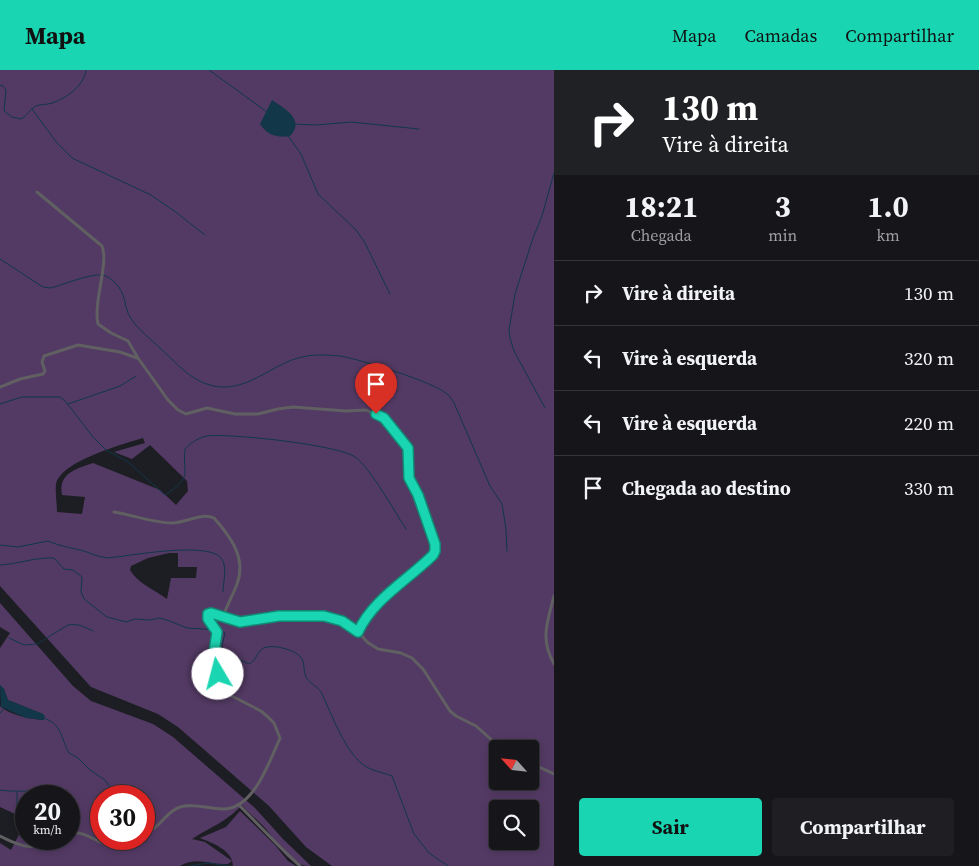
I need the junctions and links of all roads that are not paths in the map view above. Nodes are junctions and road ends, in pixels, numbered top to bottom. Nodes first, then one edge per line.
1 (37, 192) dead end
2 (138, 358) junction
3 (0, 387) edge
4 (114, 512) dead end
5 (554, 596) edge
6 (223, 616) junction
7 (358, 632) junction
8 (554, 664) edge
9 (492, 740) edge
10 (539, 767) edge
11 (554, 774) edge
12 (240, 806) junction
13 (155, 827) edge
14 (0, 836) edge
15 (15, 843) edge
16 (300, 866) edge

1 - 2 street
2 - 3 street
2 - 7 street
4 - 6 street
5 - 8 street
6 - 7 street
6 - 12 street
7 - 9 street
10 - 11 street
12 - 13 street
12 - 16 street
14 - 15 street

